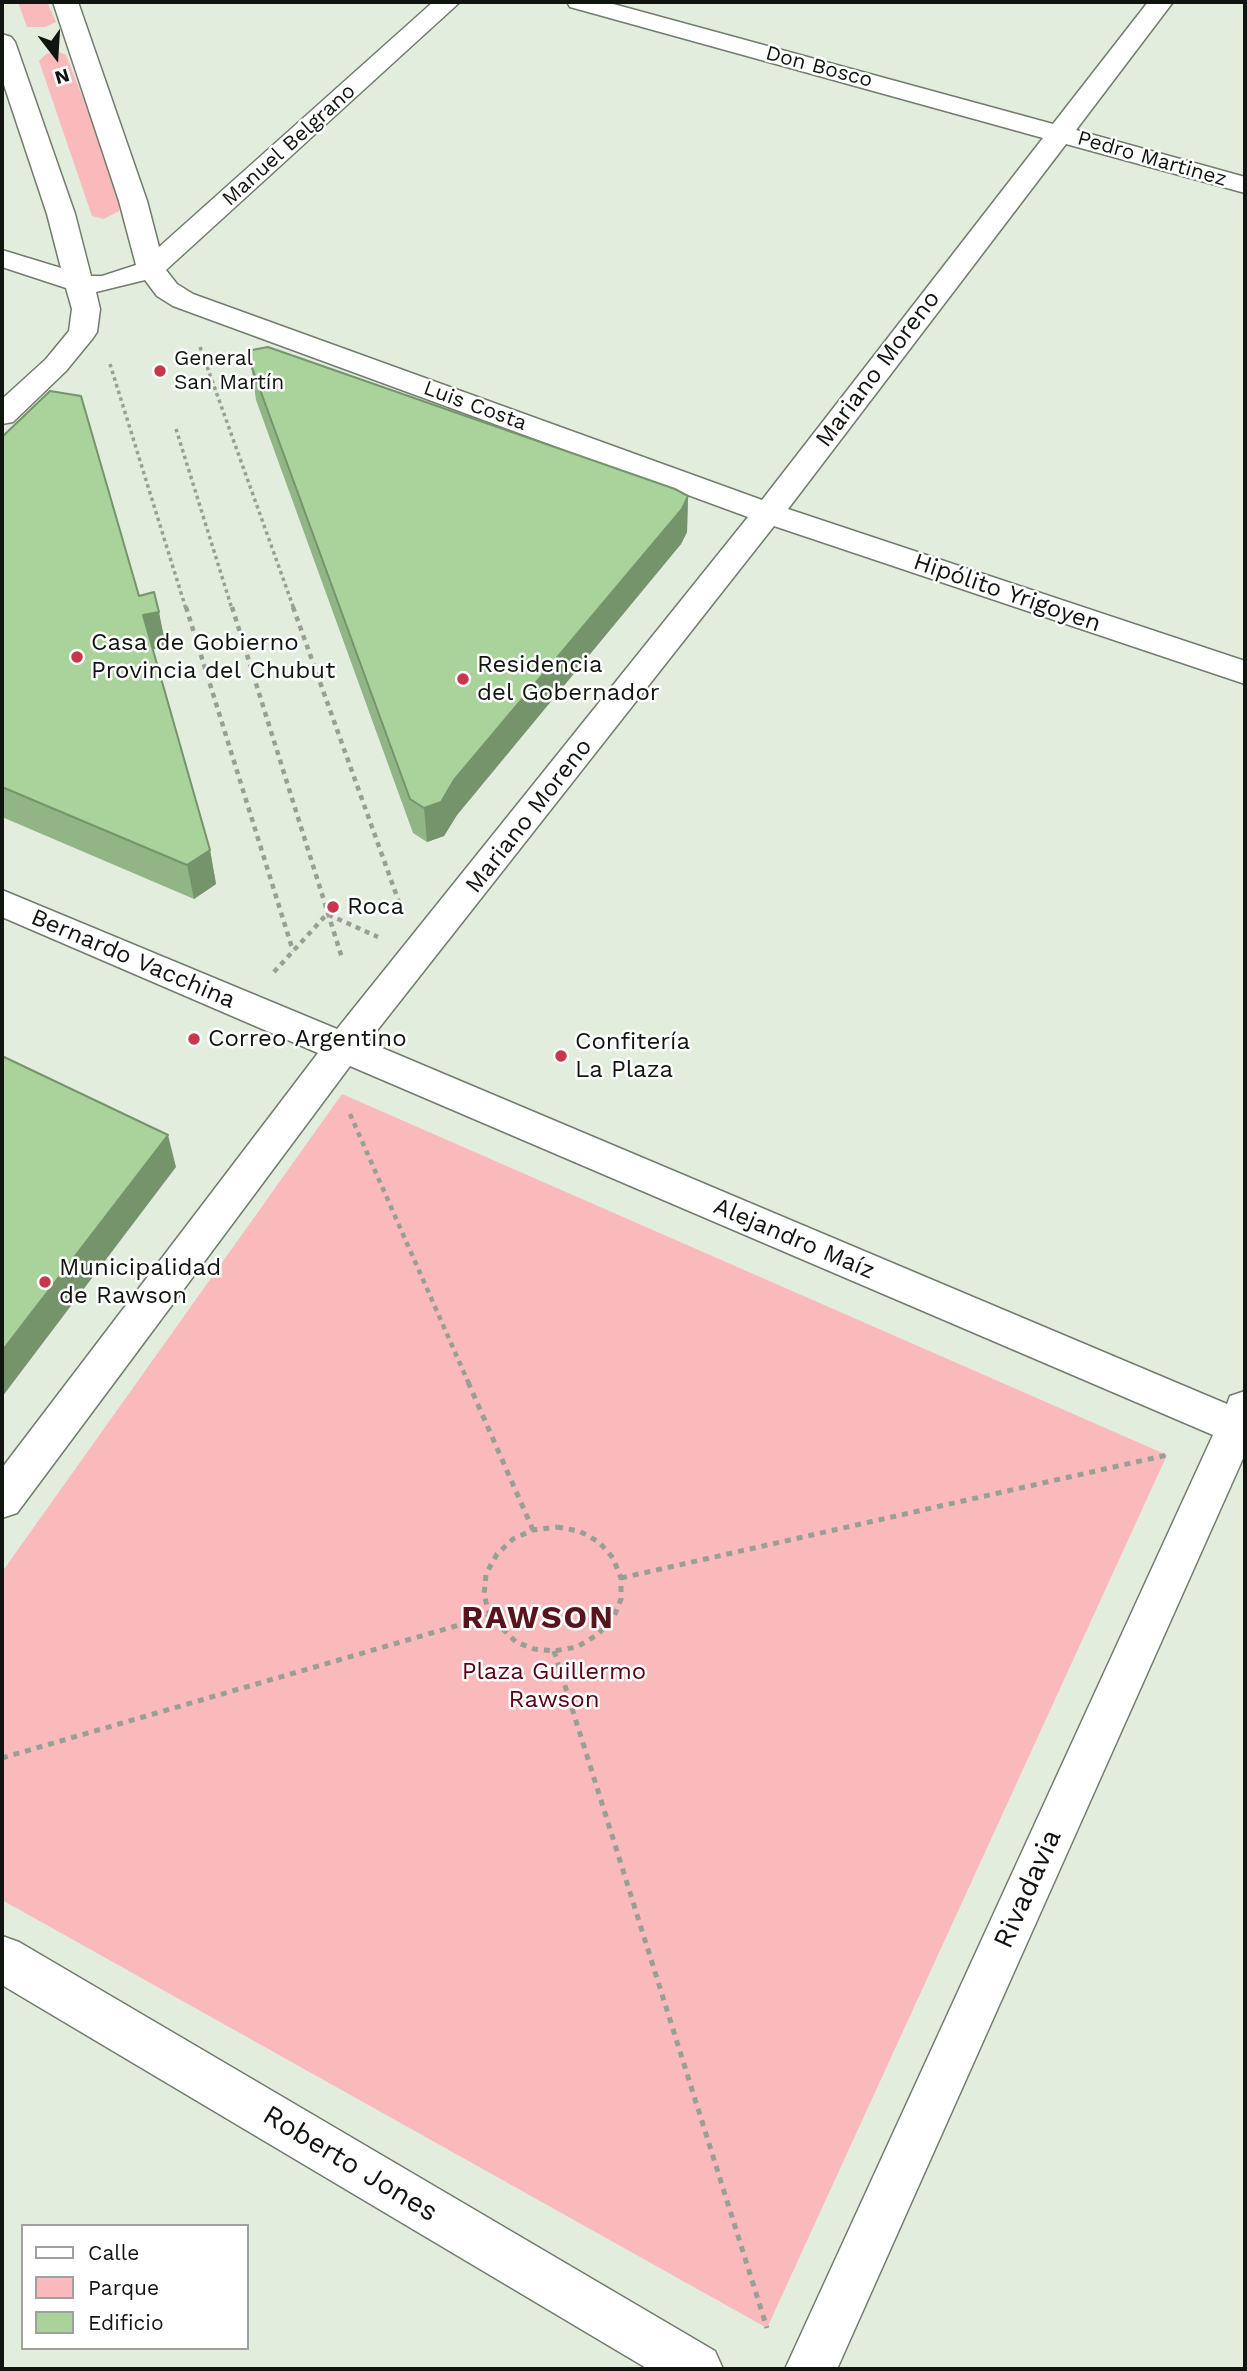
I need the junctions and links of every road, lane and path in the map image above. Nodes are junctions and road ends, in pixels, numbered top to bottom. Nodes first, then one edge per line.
1 (65, 2) edge
2 (448, 2) edge
3 (579, 2) edge
4 (1161, 2) edge
5 (2, 42) edge
6 (1058, 133) junction
7 (1245, 185) edge
8 (2, 258) edge
9 (138, 274) junction
10 (81, 284) junction
11 (183, 300) junction
12 (83, 332) junction
13 (2, 415) edge
14 (176, 429) dead end
15 (768, 513) junction
16 (1245, 673) edge
17 (2, 903) edge
18 (327, 914) junction
19 (293, 951) junction
20 (418, 956) junction
21 (342, 958) dead end
22 (243, 1006) junction
23 (342, 1049) junction
24 (1243, 1422) edge
25 (1167, 1455) dead end
26 (2, 1500) edge
27 (533, 1530) junction
28 (621, 1578) junction
29 (490, 1616) junction
30 (554, 1651) junction
31 (2, 1758) edge
32 (2, 1959) edge
33 (767, 2328) dead end
34 (697, 2369) edge
35 (811, 2369) edge

1 - 9 street
2 - 9 street, Manuel Belgrano
3 - 6 street, Don Bosco
4 - 6 street, Mariano Moreno
5 - 10 street
6 - 7 street, Pedro Martinez
6 - 15 street, Mariano Moreno
8 - 10 street
9 - 10 street
9 - 11 street
10 - 12 street
11 - 15 street, Luis Costa
11 - 20 path
12 - 13 street
12 - 19 path
14 - 18 path
15 - 16 street, Hipólito Yrigoyen
15 - 20 street, Mariano Moreno
17 - 22 street, Bernardo Vacchina
18 - 19 path
18 - 20 path
18 - 21 path
19 - 22 path
20 - 23 street, Mariano Moreno
22 - 23 street, Bernardo Vacchina
23 - 24 street, Alejandro Maíz
23 - 26 street, Mariano Moreno
23 - 27 path
24 - 35 street, Rivadavia
25 - 28 path
27 - 28 path
27 - 29 path
28 - 30 path
29 - 30 path
29 - 31 path
30 - 33 path
32 - 34 street, Roberto Jones

